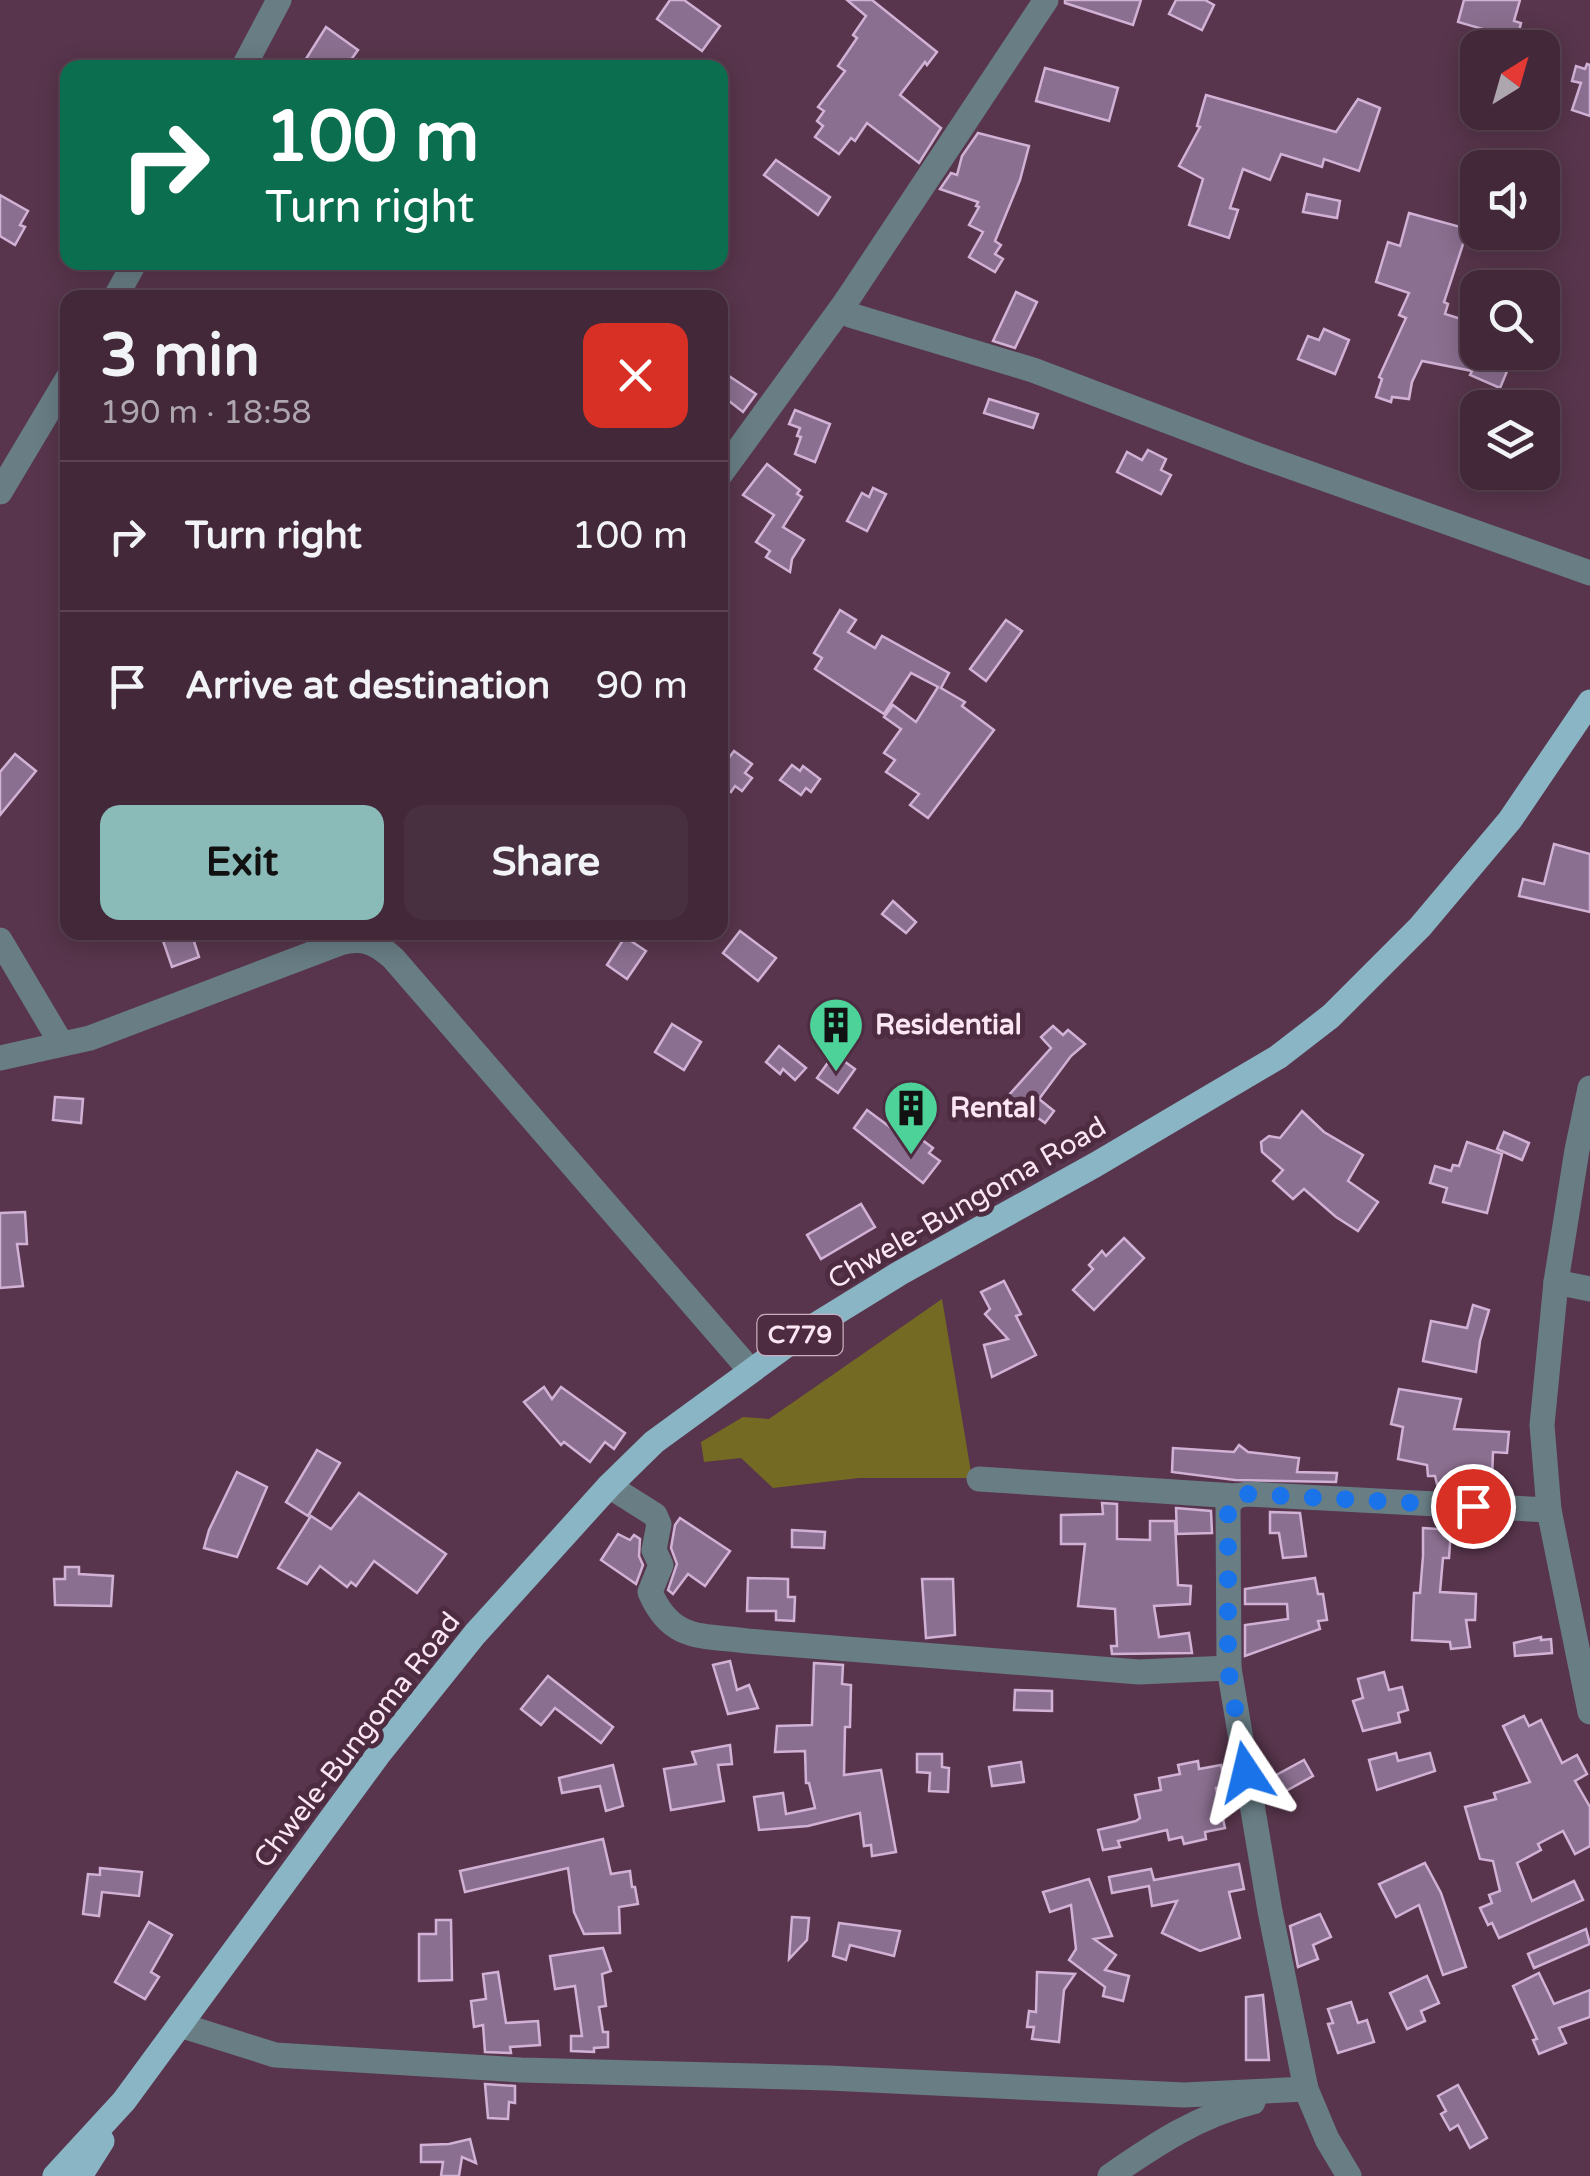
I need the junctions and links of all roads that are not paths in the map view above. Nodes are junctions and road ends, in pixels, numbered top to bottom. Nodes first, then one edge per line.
1 (278, 0) edge
2 (1046, 0) edge
3 (247, 60) edge
4 (847, 300) junction
5 (60, 391) edge
6 (728, 464) edge
7 (0, 492) edge
8 (1590, 574) edge
9 (1590, 702) edge
10 (0, 940) edge
11 (356, 940) edge
12 (372, 940) edge
13 (61, 1042) junction
14 (0, 1058) edge
15 (1590, 1088) edge
16 (1556, 1282) junction
17 (1590, 1289) edge
18 (750, 1370) junction
19 (978, 1480) dead end
20 (609, 1486) junction
21 (1236, 1496) junction
22 (1549, 1510) junction
23 (1228, 1668) junction
24 (1590, 1712) edge
25 (180, 2025) junction
26 (1306, 2089) junction
27 (124, 2101) junction
28 (56, 2176) edge
29 (80, 2176) edge
30 (1110, 2176) edge
31 (1349, 2176) edge

1 - 3 street
2 - 4 street
4 - 6 street
4 - 8 street
5 - 7 street
9 - 18 main road, Chwele-Bungoma Road / C779
10 - 13 street
11 - 13 street
12 - 18 street
13 - 14 street
15 - 16 street
16 - 17 street
16 - 22 street
18 - 20 main road, Chwele-Bungoma Road / C779
19 - 21 street
20 - 23 street
20 - 25 main road, Chwele-Bungoma Road / C779
21 - 22 street
21 - 23 street
22 - 24 street
23 - 26 street
25 - 26 street
25 - 27 main road, Chwele-Bungoma Road / C779
26 - 30 street
26 - 31 street
27 - 28 main road, Chwele-Bungoma Road / C779
27 - 29 main road, Chwele-Bungoma Road / C779

